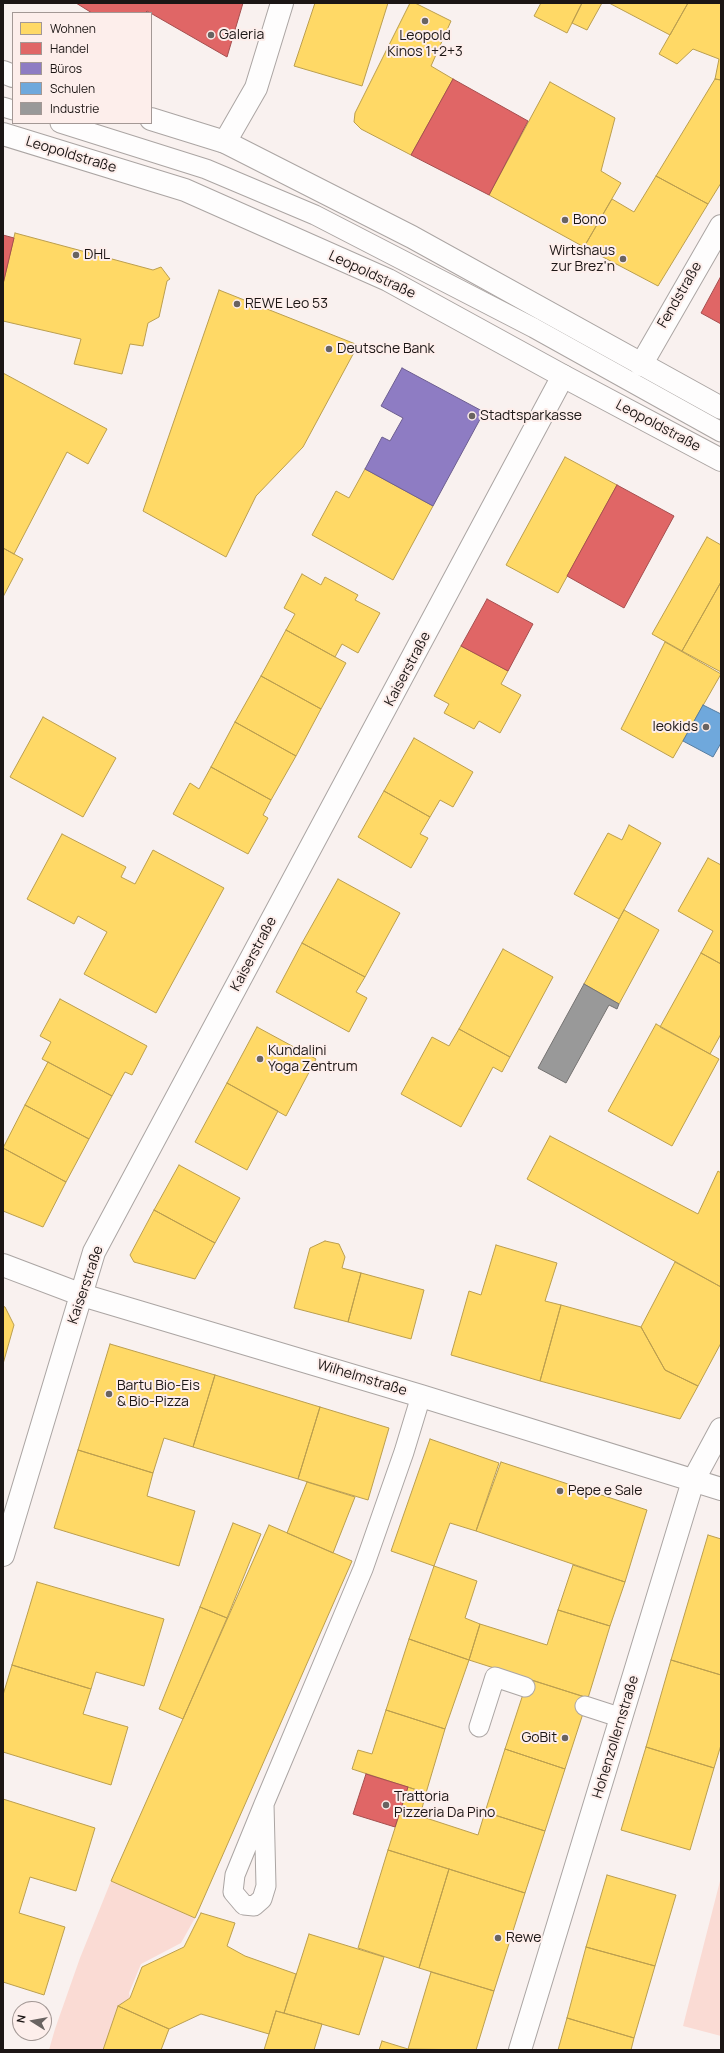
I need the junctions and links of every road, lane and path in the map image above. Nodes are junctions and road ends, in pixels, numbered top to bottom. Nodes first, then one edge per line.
1 (282, 3) edge
2 (152, 119) edge
3 (63, 124) edge
4 (3, 134) edge
5 (225, 142) junction
6 (721, 226) edge
7 (641, 365) junction
8 (563, 376) junction
9 (721, 408) edge
10 (721, 432) edge
11 (721, 460) edge
12 (3, 1265) edge
13 (82, 1295) junction
14 (420, 1396) junction
15 (721, 1429) edge
16 (693, 1481) junction
17 (721, 1489) edge
18 (3, 1555) edge
19 (525, 1687) dead end
20 (585, 1706) dead end
21 (622, 1718) junction
22 (479, 1727) dead end
23 (264, 1804) dead end
24 (520, 2050) edge

1 - 5 street
2 - 5 street
3 - 10 lane
4 - 8 street, Leopoldstraße
5 - 7 street
6 - 7 street, Fendstraße
7 - 9 street
8 - 11 street, Leopoldstraße
8 - 13 street, Kaiserstraße
12 - 13 street, Wilhelmstraße
13 - 14 street, Wilhelmstraße
13 - 18 street, Kaiserstraße
14 - 16 street, Wilhelmstraße
14 - 23 lane
15 - 16 street, Hohenzollernstraße
16 - 17 street, Wilhelmstraße
16 - 21 street, Hohenzollernstraße
19 - 22 lane
20 - 21 lane
21 - 24 street, Hohenzollernstraße

